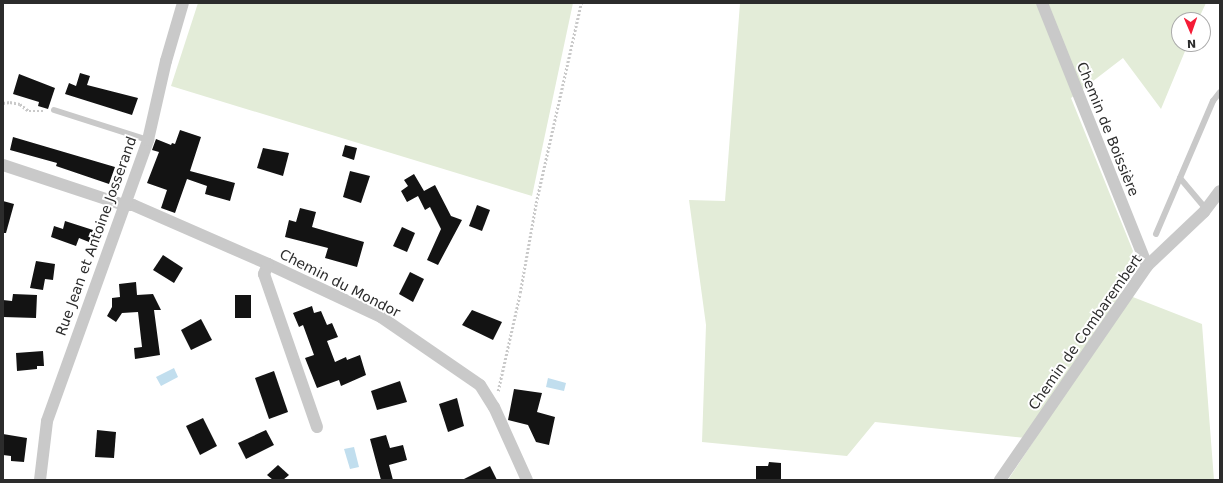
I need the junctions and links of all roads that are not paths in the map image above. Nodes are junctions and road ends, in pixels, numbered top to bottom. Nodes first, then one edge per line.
1 (184, 3) edge
2 (1042, 3) edge
3 (1220, 92) edge
4 (54, 110) road end
5 (148, 140) junction
6 (3, 165) edge
7 (1180, 178) junction
8 (1220, 192) edge
9 (124, 205) junction
10 (1206, 209) junction
11 (1156, 234) dead end
12 (268, 264) junction
13 (1147, 266) junction
14 (317, 427) dead end
15 (40, 480) edge
16 (527, 480) edge
17 (1000, 480) edge

1 - 5 street, Rue Jean et Antoine Josserand
2 - 13 street, Chemin de Boissière
3 - 7 lane
4 - 5 lane
5 - 9 street, Rue Jean et Antoine Josserand
6 - 9 street, Chemin du Mondor
7 - 10 lane
7 - 11 lane
8 - 10 street, Chemin de Combarembert
9 - 12 street, Chemin du Mondor
9 - 15 street, Rue Jean et Antoine Josserand
10 - 13 street, Chemin de Combarembert
12 - 14 street
12 - 16 street, Chemin du Mondor
13 - 17 street, Chemin de Combarembert

